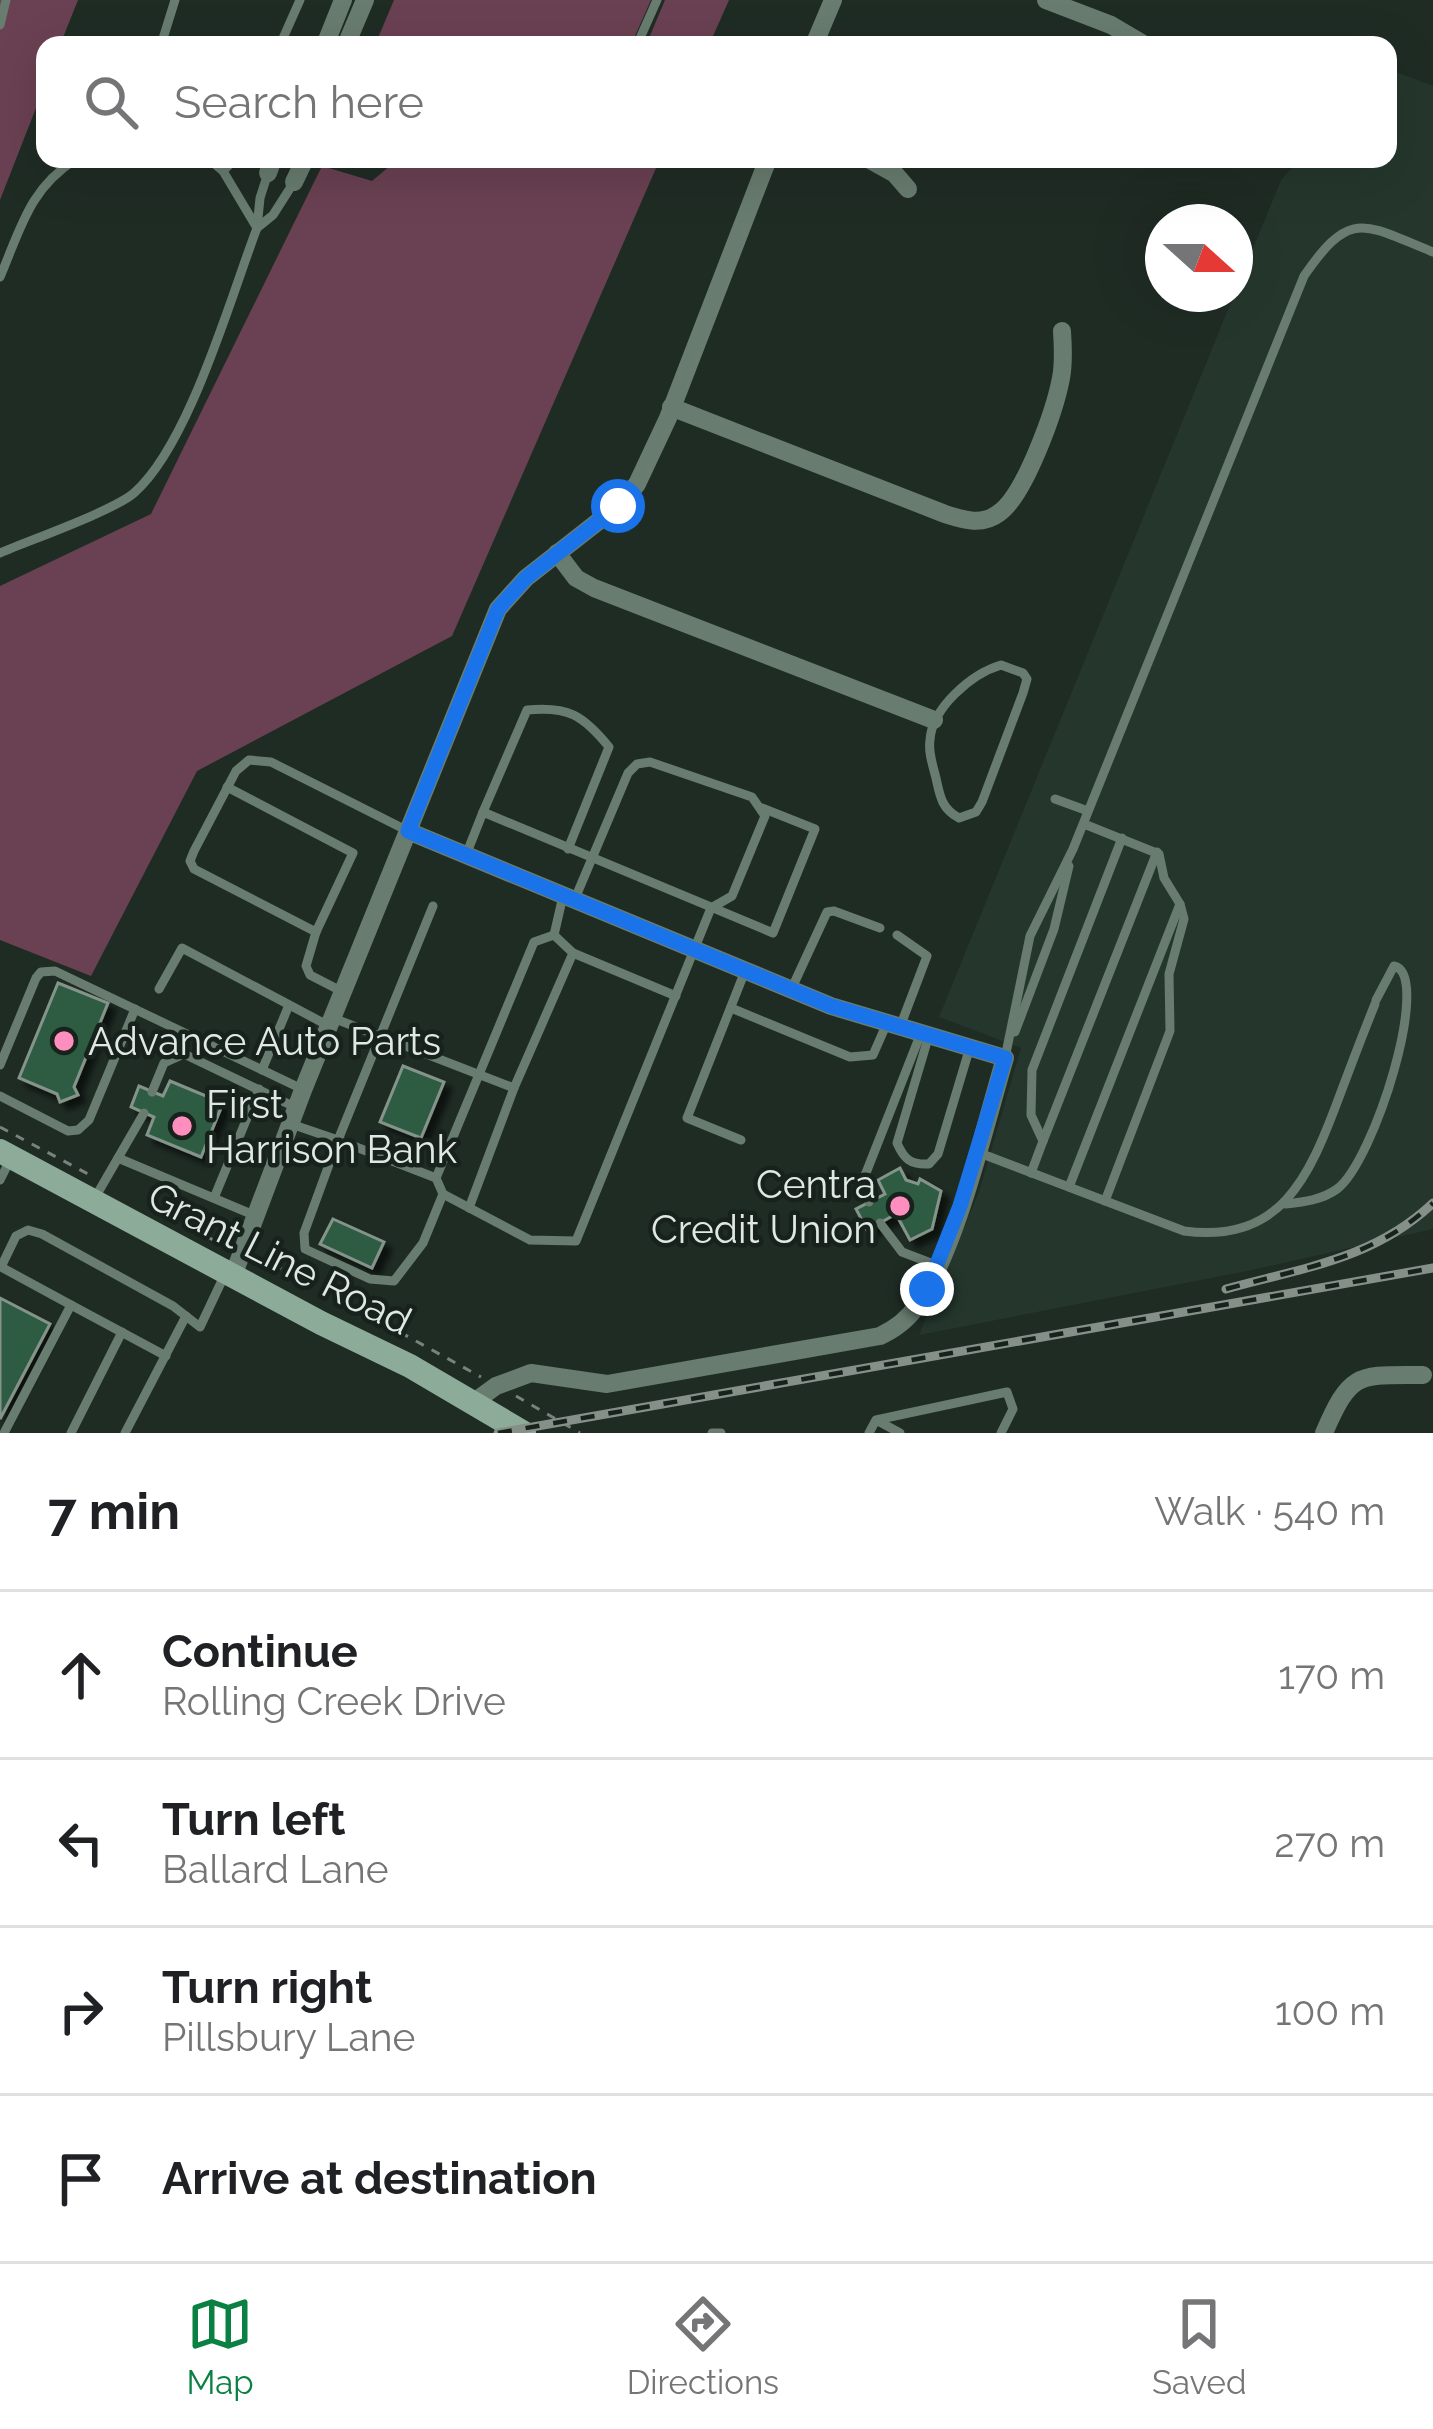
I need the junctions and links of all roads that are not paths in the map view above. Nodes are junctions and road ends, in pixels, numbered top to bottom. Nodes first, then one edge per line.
1 (6, 0) edge
2 (175, 0) edge
3 (300, 0) edge
4 (344, 0) edge
5 (364, 0) edge
6 (657, 0) edge
7 (832, 0) edge
8 (1046, 0) edge
9 (0, 25) edge
10 (164, 36) edge
11 (284, 36) edge
12 (329, 36) edge
13 (350, 36) edge
14 (641, 36) edge
15 (818, 36) edge
16 (1130, 36) edge
17 (62, 168) edge
18 (219, 168) edge
19 (226, 168) edge
20 (270, 168) edge
21 (301, 168) edge
22 (764, 168) edge
23 (884, 168) edge
24 (223, 171) junction
25 (294, 182) joint
26 (908, 189) dead end
27 (257, 228) junction
28 (1433, 252) edge
29 (0, 277) edge
30 (1062, 331) dead end
31 (670, 407) junction
32 (0, 553) edge
33 (557, 553) junction
34 (934, 721) junction
35 (227, 788) junction
36 (1055, 799) dead end
37 (762, 808) junction
38 (483, 812) junction
39 (1088, 812) junction
40 (1084, 824) junction
41 (408, 831) junction
42 (1122, 838) junction
43 (568, 849) junction
44 (1073, 849) junction
45 (1156, 852) junction
46 (466, 855) junction
47 (592, 859) junction
48 (568, 898) junction
49 (1180, 904) junction
50 (433, 906) dead end
51 (711, 908) junction
52 (880, 928) dead end
53 (316, 932) junction
54 (554, 935) junction
55 (897, 935) dead end
56 (694, 950) junction
57 (573, 953) junction
58 (746, 971) junction
59 (1422, 979) dead end
60 (159, 989) dead end
61 (791, 990) junction
62 (343, 992) junction
63 (676, 996) junction
64 (290, 1005) junction
65 (730, 1008) junction
66 (135, 1009) junction
67 (331, 1022) junction
68 (893, 1025) junction
69 (925, 1034) junction
70 (379, 1036) junction
71 (970, 1047) junction
72 (1005, 1058) junction
73 (0, 1065) edge
74 (262, 1070) junction
75 (479, 1075) junction
76 (514, 1088) junction
77 (259, 1089) junction
78 (152, 1092) dead end
79 (1402, 1092) dead end
80 (0, 1096) edge
81 (297, 1107) junction
82 (143, 1113) dead end
83 (338, 1140) junction
84 (741, 1140) dead end
85 (1042, 1142) junction
86 (977, 1152) junction
87 (118, 1158) junction
88 (4, 1162) edge
89 (1031, 1173) junction
90 (436, 1178) junction
91 (1069, 1186) junction
92 (99, 1192) junction
93 (443, 1194) junction
94 (214, 1198) junction
95 (1106, 1201) junction
96 (869, 1202) dead end
97 (1285, 1204) junction
98 (469, 1208) junction
99 (256, 1216) junction
100 (880, 1223) dead end
101 (937, 1266) junction
102 (233, 1267) junction
103 (71, 1305) junction
104 (186, 1316) junction
105 (122, 1332) junction
106 (166, 1355) junction
107 (1423, 1375) dead end
108 (474, 1402) junction
109 (876, 1420) junction
110 (4, 1433) edge
111 (71, 1433) edge
112 (125, 1433) edge
113 (524, 1433) edge
114 (869, 1433) edge
115 (900, 1433) edge
116 (1001, 1433) edge
117 (1324, 1433) edge

1 - 9 lane
2 - 10 lane
3 - 11 lane
4 - 12 street
5 - 13 street
6 - 14 lane
7 - 15 street
8 - 16 street
17 - 29 lane
18 - 24 lane
19 - 24 lane
20 - 27 lane
21 - 25 street
22 - 31 street
23 - 26 street
24 - 27 lane
25 - 27 lane
27 - 32 lane
28 - 39 lane
30 - 31 street
31 - 33 street
33 - 34 street
33 - 41 street
34 - 34 lane
35 - 41 lane
35 - 53 lane
35 - 53 lane
36 - 39 lane
37 - 47 lane
37 - 51 lane
37 - 51 lane
38 - 43 lane
38 - 43 lane
38 - 46 lane
39 - 40 lane
40 - 42 lane
40 - 44 lane
41 - 46 street
41 - 62 street
42 - 45 lane
42 - 85 lane
43 - 47 lane
44 - 72 lane
44 - 72 lane
45 - 49 lane
45 - 85 lane
46 - 48 street
47 - 48 lane
47 - 51 lane
48 - 54 lane
48 - 56 street
49 - 91 lane
49 - 95 lane
50 - 70 lane
51 - 56 lane
52 - 61 lane
53 - 62 lane
54 - 57 lane
54 - 75 lane
55 - 68 lane
56 - 58 street
56 - 63 lane
57 - 63 lane
57 - 76 lane
58 - 61 street
58 - 65 lane
59 - 97 lane
60 - 64 lane
61 - 68 street
62 - 67 street
63 - 98 lane
64 - 67 lane
64 - 74 lane
65 - 68 lane
65 - 84 lane
66 - 73 lane
66 - 74 lane
66 - 80 lane
67 - 70 lane
67 - 81 street
68 - 69 street
69 - 71 street
69 - 71 lane
69 - 96 lane
70 - 75 lane
70 - 83 lane
71 - 72 street
72 - 86 street
74 - 81 lane
75 - 76 lane
75 - 90 lane
76 - 98 lane
77 - 78 lane
77 - 81 lane
77 - 94 lane
79 - 97 lane
81 - 83 lane
81 - 99 street
82 - 87 lane
83 - 90 lane
83 - 93 lane
85 - 89 lane
86 - 89 lane
86 - 101 street
87 - 92 lane
87 - 94 lane
88 - 92 main road, Grant Line Road
89 - 91 lane
90 - 93 lane
91 - 95 lane
92 - 102 main road, Grant Line Road
93 - 98 lane
94 - 99 lane
95 - 97 lane
99 - 102 street
100 - 101 lane
101 - 108 street
102 - 104 lane
102 - 108 main road, Grant Line Road
103 - 104 lane
103 - 105 lane
103 - 110 lane
104 - 106 lane
105 - 106 lane
105 - 111 lane
106 - 112 lane
107 - 117 street
108 - 113 main road, Grant Line Road
109 - 114 lane
109 - 115 lane
109 - 116 lane

